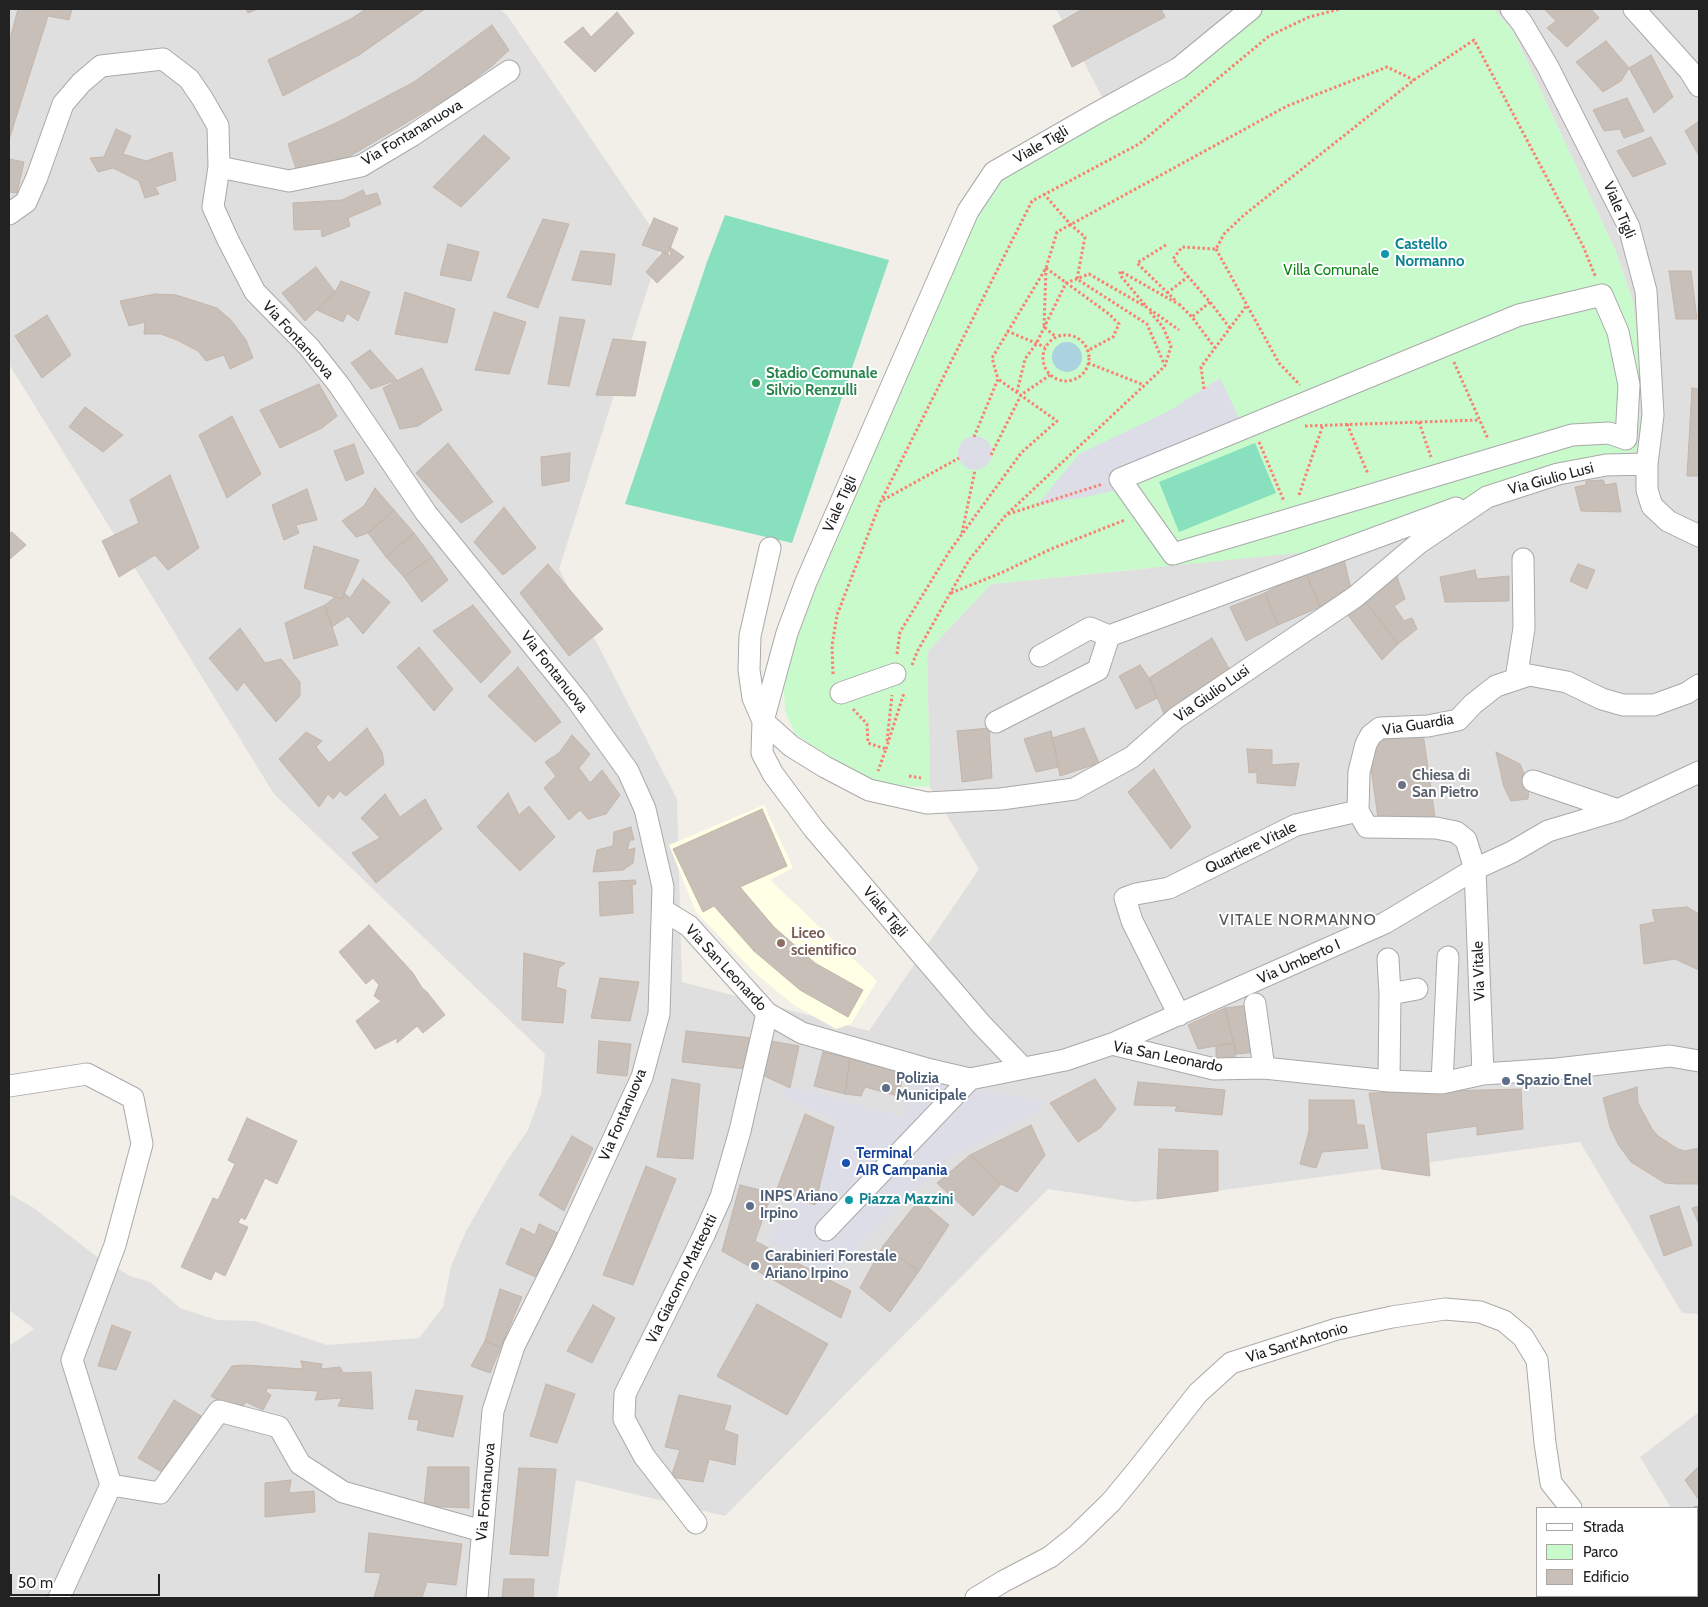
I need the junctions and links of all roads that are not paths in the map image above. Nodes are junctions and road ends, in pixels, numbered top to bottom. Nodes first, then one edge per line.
1 (1252, 9) edge
2 (1511, 9) edge
3 (1634, 9) edge
4 (509, 70) dead end
5 (1699, 86) edge
6 (218, 167) junction
7 (9, 214) edge
8 (1647, 464) junction
9 (1487, 497) junction
10 (1291, 519) joint
11 (1699, 536) edge
12 (770, 548) dead end
13 (1523, 560) dead end
14 (1109, 636) junction
15 (1040, 656) dead end
16 (904, 677) road end
17 (1516, 679) junction
18 (1699, 685) edge
19 (841, 693) road end
20 (763, 721) junction
21 (996, 722) dead end
22 (1699, 772) edge
23 (1533, 781) dead end
24 (1618, 810) junction
25 (1358, 811) junction
26 (1475, 869) junction
27 (663, 910) junction
28 (1448, 958) dead end
29 (1388, 959) dead end
30 (1417, 989) dead end
31 (1390, 994) junction
32 (1255, 1004) dead end
33 (767, 1013) junction
34 (1179, 1015) junction
35 (1112, 1044) junction
36 (1699, 1061) edge
37 (1022, 1067) junction
38 (1264, 1068) junction
39 (1483, 1074) junction
40 (970, 1079) junction
41 (1389, 1081) junction
42 (1442, 1082) junction
43 (9, 1086) edge
44 (826, 1230) dead end
45 (111, 1485) junction
46 (1570, 1507) edge
47 (696, 1523) dead end
48 (482, 1531) junction
49 (59, 1598) edge
50 (477, 1598) edge
51 (976, 1598) edge

1 - 20 street, Viale Tigli
2 - 8 street, Viale Tigli
3 - 5 street
4 - 6 street, Via Fontananuova
6 - 7 street, Via Fontanuova
6 - 27 street, Via Fontanuova
8 - 9 street, Via Giulio Lusi
8 - 11 street, Viale Tigli
9 - 14 street
9 - 20 street, Via Giulio Lusi
10 - 10 street
12 - 20 street
13 - 17 street
14 - 15 street
14 - 21 street
16 - 19 street
17 - 18 street, Via Guardia
17 - 25 street, Via Guardia
20 - 37 street, Viale Tigli
22 - 24 street, Via Umberto I
23 - 24 street
24 - 26 street, Via Umberto I
25 - 26 street
25 - 34 street, Quartiere Vitale
26 - 34 street, Via Umberto I
26 - 39 street, Via Vitale
27 - 33 street, Via San Leonardo
27 - 48 street, Via Fontanuova
28 - 42 street
29 - 31 street
30 - 31 street
31 - 41 street
32 - 38 street
33 - 40 street, Via San Leonardo
33 - 47 street, Via Giacomo Matteotti
34 - 35 street, Via Umberto I
35 - 37 street, Via San Leonardo
35 - 38 street, Via San Leonardo
36 - 39 street, Via San Leonardo
37 - 40 street, Via San Leonardo
38 - 41 street, Via San Leonardo
39 - 42 street, Via San Leonardo
40 - 44 street
41 - 42 street, Via San Leonardo
43 - 45 street
45 - 48 street
45 - 49 street
46 - 51 street, Via Sant'Antonio
48 - 50 street, Via Fontanuova

